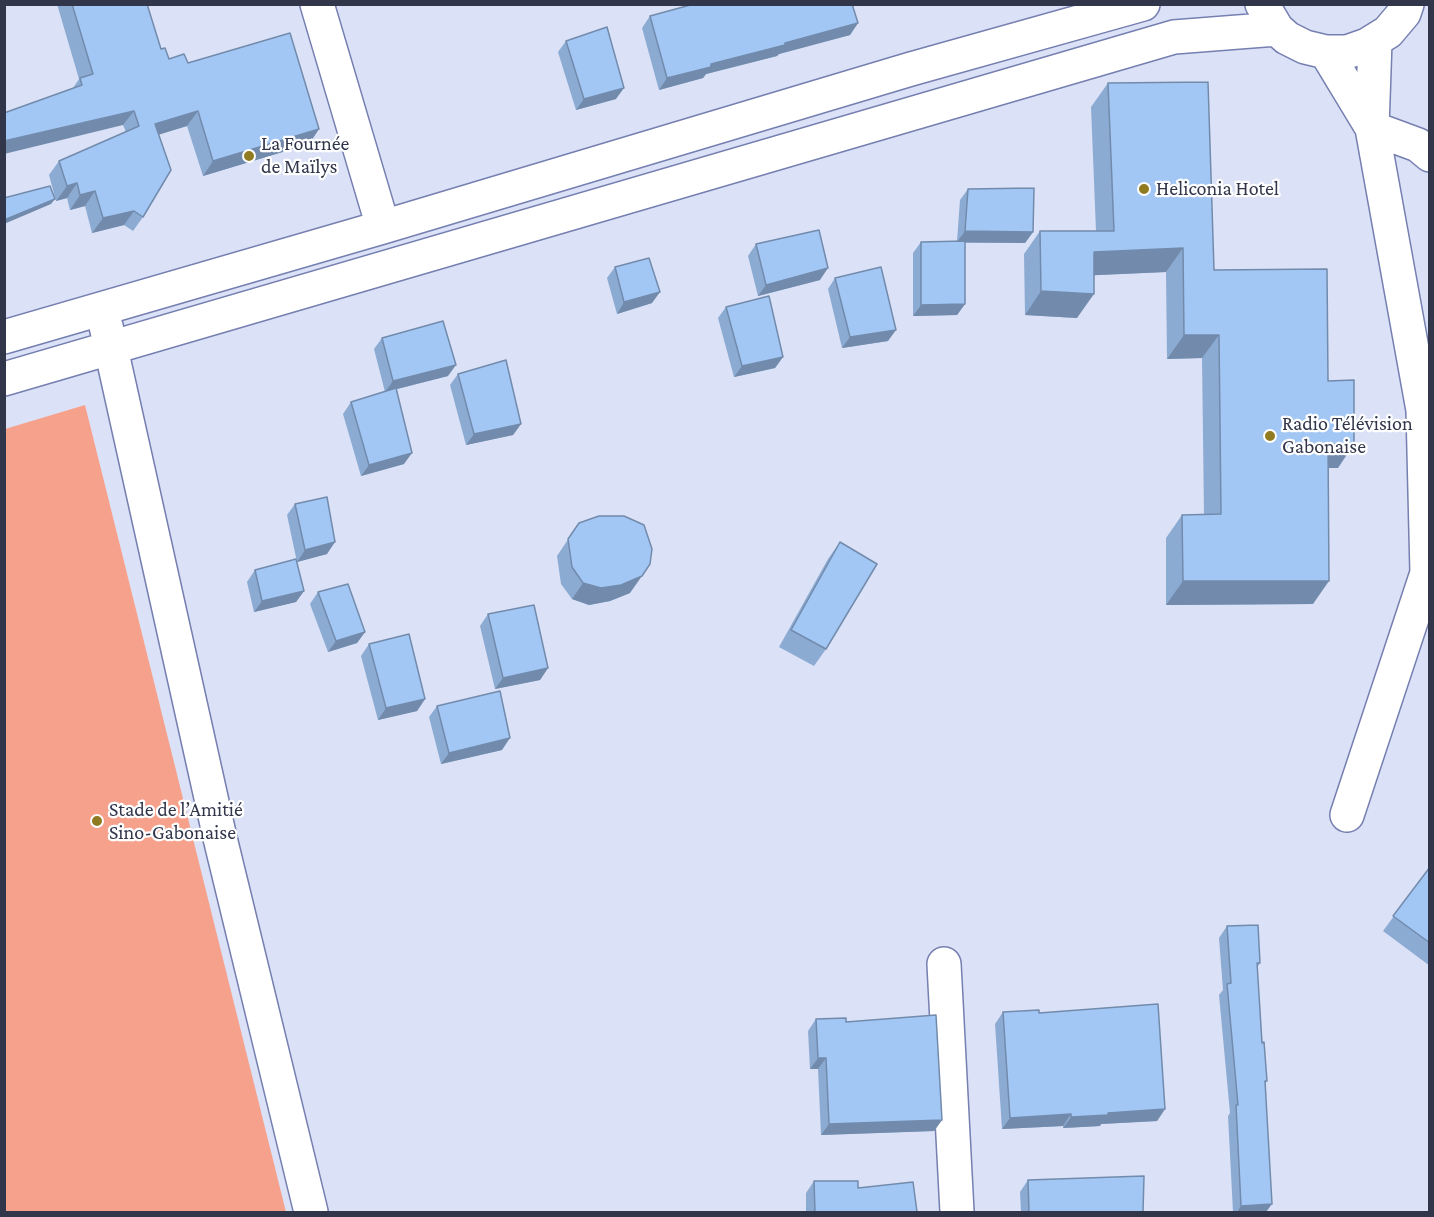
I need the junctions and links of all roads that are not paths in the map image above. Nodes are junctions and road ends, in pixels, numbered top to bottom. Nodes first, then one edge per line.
1 (317, 4) edge
2 (1143, 4) edge
3 (1407, 4) edge
4 (1269, 17) edge
5 (1375, 40) junction
6 (1326, 52) junction
7 (1372, 128) junction
8 (1430, 155) edge
9 (383, 227) junction
10 (103, 308) junction
11 (4, 337) edge
12 (111, 348) junction
13 (4, 379) edge
14 (1347, 815) dead end
15 (944, 964) dead end
16 (310, 1212) edge
17 (957, 1212) edge

1 - 9 street
2 - 9 street
3 - 5 street
4 - 6 street
4 - 12 street
5 - 6 street
5 - 7 street
6 - 7 street
7 - 8 street
7 - 14 street
9 - 10 street
10 - 11 street
10 - 12 street
12 - 13 street
12 - 16 street
15 - 17 street

